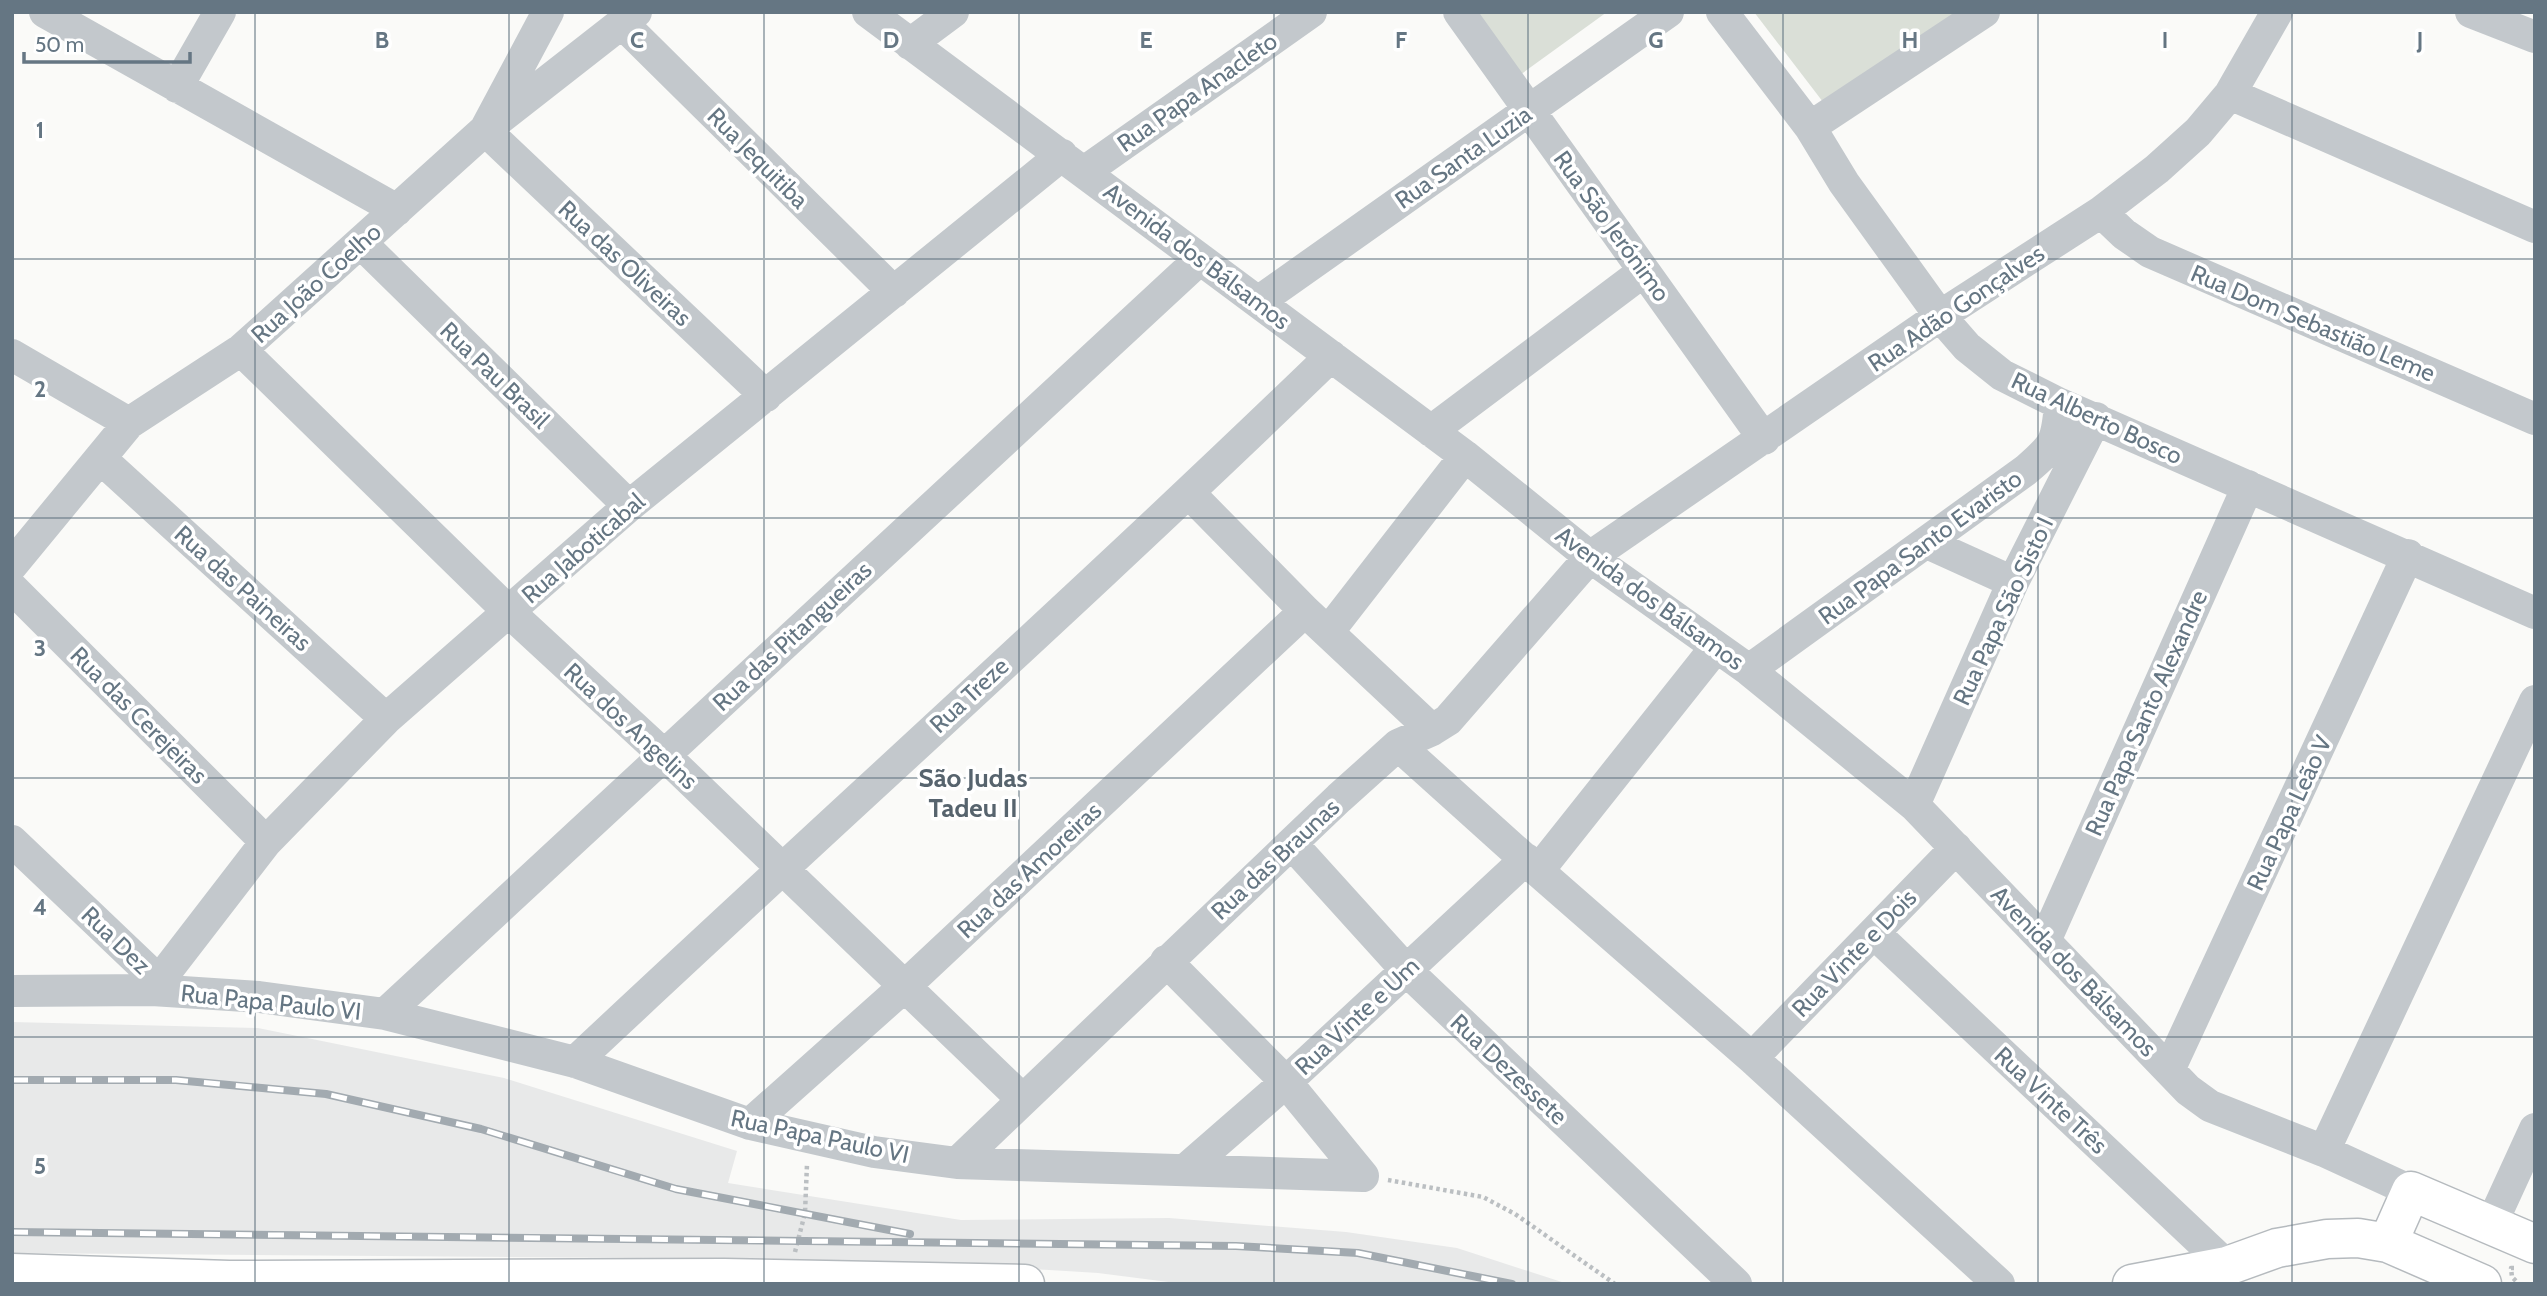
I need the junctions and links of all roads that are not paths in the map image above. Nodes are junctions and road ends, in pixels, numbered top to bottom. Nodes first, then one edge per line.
1 (46, 12) edge
2 (220, 12) edge
3 (548, 12) edge
4 (868, 12) edge
5 (953, 12) edge
6 (1311, 12) edge
7 (1459, 12) edge
8 (1668, 12) edge
9 (1722, 12) edge
10 (1984, 12) edge
11 (2277, 12) edge
12 (2471, 12) edge
13 (629, 18) edge
14 (2535, 37) edge
15 (910, 44) junction
16 (177, 87) junction
17 (2230, 94) junction
18 (1529, 111) junction
19 (1810, 128) junction
20 (485, 130) junction
21 (1073, 163) junction
22 (397, 210) junction
23 (2101, 212) junction
24 (2535, 227) edge
25 (361, 243) junction
26 (1200, 259) junction
27 (1644, 271) junction
28 (894, 292) junction
29 (1258, 302) junction
30 (1940, 316) junction
31 (241, 350) junction
32 (12, 355) edge
33 (1331, 356) junction
34 (766, 396) junction
35 (2060, 404) junction
36 (2096, 418) junction
37 (2535, 419) edge
38 (128, 422) junction
39 (1431, 431) junction
40 (1764, 439) junction
41 (1465, 456) junction
42 (100, 458) junction
43 (2026, 470) junction
44 (2248, 486) junction
45 (2059, 492) junction
46 (1189, 494) junction
47 (629, 506) junction
48 (1927, 543) junction
49 (2407, 555) junction
50 (1590, 557) junction
51 (12, 565) edge
52 (2013, 582) junction
53 (12, 588) edge
54 (1305, 611) junction
55 (509, 612) junction
56 (2535, 613) edge
57 (1329, 631) junction
58 (1716, 647) junction
59 (1749, 670) junction
60 (2535, 701) edge
61 (386, 719) junction
62 (1432, 730) junction
63 (1398, 745) junction
64 (664, 755) junction
65 (1914, 805) junction
66 (12, 841) edge
67 (266, 842) junction
68 (1292, 844) junction
69 (1956, 848) junction
70 (1532, 865) junction
71 (781, 869) junction
72 (1875, 934) junction
73 (2045, 941) junction
74 (1166, 961) junction
75 (1407, 971) junction
76 (156, 986) junction
77 (905, 986) junction
78 (12, 991) edge
79 (385, 1014) junction
80 (1752, 1058) junction
81 (575, 1062) junction
82 (2169, 1070) junction
83 (1286, 1082) junction
84 (1023, 1100) junction
85 (750, 1124) junction
86 (2535, 1129) edge
87 (2324, 1151) junction
88 (957, 1163) junction
89 (1185, 1170) junction
90 (2411, 1191) junction
91 (2491, 1225) junction
92 (2388, 1243) junction
93 (2527, 1256) edge
94 (2227, 1266) junction
95 (12, 1273) edge
96 (167, 1281) edge
97 (662, 1281) edge
98 (723, 1281) edge
99 (227, 1282) edge
100 (411, 1282) edge
101 (524, 1282) edge
102 (921, 1282) edge
103 (987, 1283) edge
104 (1025, 1284) edge
105 (1736, 1284) edge
106 (1998, 1284) edge
107 (2132, 1284) edge
108 (2482, 1284) edge

1 - 16 street
2 - 16 street
3 - 20 street
4 - 15 street, Avenida dos Bálsamos
5 - 15 street
6 - 21 street, Rua Papa Anacleto
7 - 18 street, Rua São Jerónimo
8 - 18 street, Rua Santa Luzia
9 - 19 street, Rua Alberto Bosco
10 - 19 street
11 - 17 street, Rua Adão Gonçalves
12 - 14 street
13 - 20 street, Rua João Coelho
13 - 28 street, Rua Jequitiba
15 - 21 street, Avenida dos Bálsamos
16 - 22 street
17 - 23 street, Rua Adão Gonçalves
17 - 24 street
18 - 27 street, Rua São Jerónimo
18 - 29 street, Rua Santa Luzia
19 - 30 street, Rua Alberto Bosco
20 - 22 street, Rua João Coelho
20 - 34 street, Rua das Oliveiras
21 - 26 street, Avenida dos Bálsamos
21 - 28 street, Rua Jaboticabal
22 - 25 street, Rua João Coelho
23 - 30 street, Rua Adão Gonçalves
23 - 37 street, Rua Dom Sebastião Leme
25 - 31 street, Rua João Coelho
25 - 47 street, Rua Pau Brasil
26 - 29 street, Avenida dos Bálsamos
26 - 64 street, Rua das Pitangueiras
27 - 39 street
27 - 40 street, Rua São Jerónimo
28 - 34 street, Rua Jaboticabal
29 - 33 street, Avenida dos Bálsamos
30 - 35 street, Rua Alberto Bosco
30 - 40 street, Rua Adão Gonçalves
31 - 38 street, Rua João Coelho
31 - 55 street, Rua dos Angelins
32 - 38 street
33 - 39 street, Avenida dos Bálsamos
33 - 46 street, Rua Treze
34 - 47 street, Rua Jaboticabal
35 - 36 street, Rua Alberto Bosco
35 - 43 street, Rua Papa Santo Evaristo
36 - 44 street, Rua Alberto Bosco
36 - 45 street, Rua Papa São Sisto I
38 - 42 street, Rua João Coelho
39 - 41 street, Avenida dos Bálsamos
40 - 50 street, Rua Adão Gonçalves
41 - 50 street, Avenida dos Bálsamos
41 - 57 street
42 - 51 street, Rua João Coelho
42 - 61 street, Rua das Paineiras
43 - 45 street
43 - 48 street, Rua Papa Santo Evaristo
44 - 49 street, Rua Alberto Bosco
44 - 73 street, Rua Papa Santo Alexandre
45 - 52 street, Rua Papa São Sisto I
46 - 54 street
46 - 71 street, Rua Treze
47 - 55 street, Rua Jaboticabal
48 - 52 street
48 - 59 street, Rua Papa Santo Evaristo
49 - 56 street, Rua Alberto Bosco
49 - 82 street, Rua Papa Leão V
50 - 58 street, Avenida dos Bálsamos
50 - 62 street, Rua das Braunas
52 - 65 street, Rua Papa São Sisto I
53 - 67 street, Rua das Cerejeiras
54 - 57 street
54 - 77 street, Rua das Amoreiras
55 - 61 street, Rua Jaboticabal
55 - 64 street, Rua dos Angelins
57 - 62 street
58 - 59 street, Avenida dos Bálsamos
58 - 70 street, Rua Vinte e Um
59 - 65 street, Avenida dos Bálsamos
60 - 87 street
61 - 67 street, Rua Jaboticabal
62 - 63 street, Rua das Braunas
63 - 68 street, Rua das Braunas
63 - 70 street
64 - 71 street, Rua dos Angelins
64 - 79 street, Rua das Pitangueiras
65 - 69 street, Avenida dos Bálsamos
66 - 76 street, Rua Dez
67 - 76 street, Rua Jaboticabal
68 - 74 street, Rua das Braunas
68 - 75 street, Rua Dezessete
69 - 72 street, Rua Vinte e Dois
69 - 73 street, Avenida dos Bálsamos
70 - 75 street, Rua Vinte e Um
70 - 80 street
71 - 77 street, Rua dos Angelins
71 - 81 street, Rua Treze
72 - 80 street, Rua Vinte e Dois
72 - 94 street, Rua Vinte Três
73 - 82 street, Avenida dos Bálsamos
74 - 83 street
74 - 84 street, Rua das Braunas
75 - 83 street, Rua Vinte e Um
75 - 105 street, Rua Dezessete
76 - 78 street, Rua Papa Paulo VI
76 - 79 street, Rua Papa Paulo VI
77 - 84 street, Rua dos Angelins
77 - 85 street, Rua das Amoreiras
79 - 81 street, Rua Papa Paulo VI
80 - 106 street
81 - 85 street, Rua Papa Paulo VI
82 - 87 street, Avenida dos Bálsamos
83 - 89 street, Rua Vinte e Um
83 - 89 street, Rua Papa Paulo VI
84 - 88 street, Rua das Braunas
85 - 88 street, Rua Papa Paulo VI
86 - 91 street
87 - 90 street, Avenida dos Bálsamos
88 - 89 street, Rua Papa Paulo VI
90 - 91 main road
90 - 92 main road
91 - 93 main road
92 - 94 main road
92 - 108 main road
94 - 107 main road
95 - 96 main road
96 - 99 main road
97 - 98 main road
97 - 101 main road
98 - 102 main road
99 - 100 main road
100 - 101 main road
102 - 103 main road
103 - 104 main road

